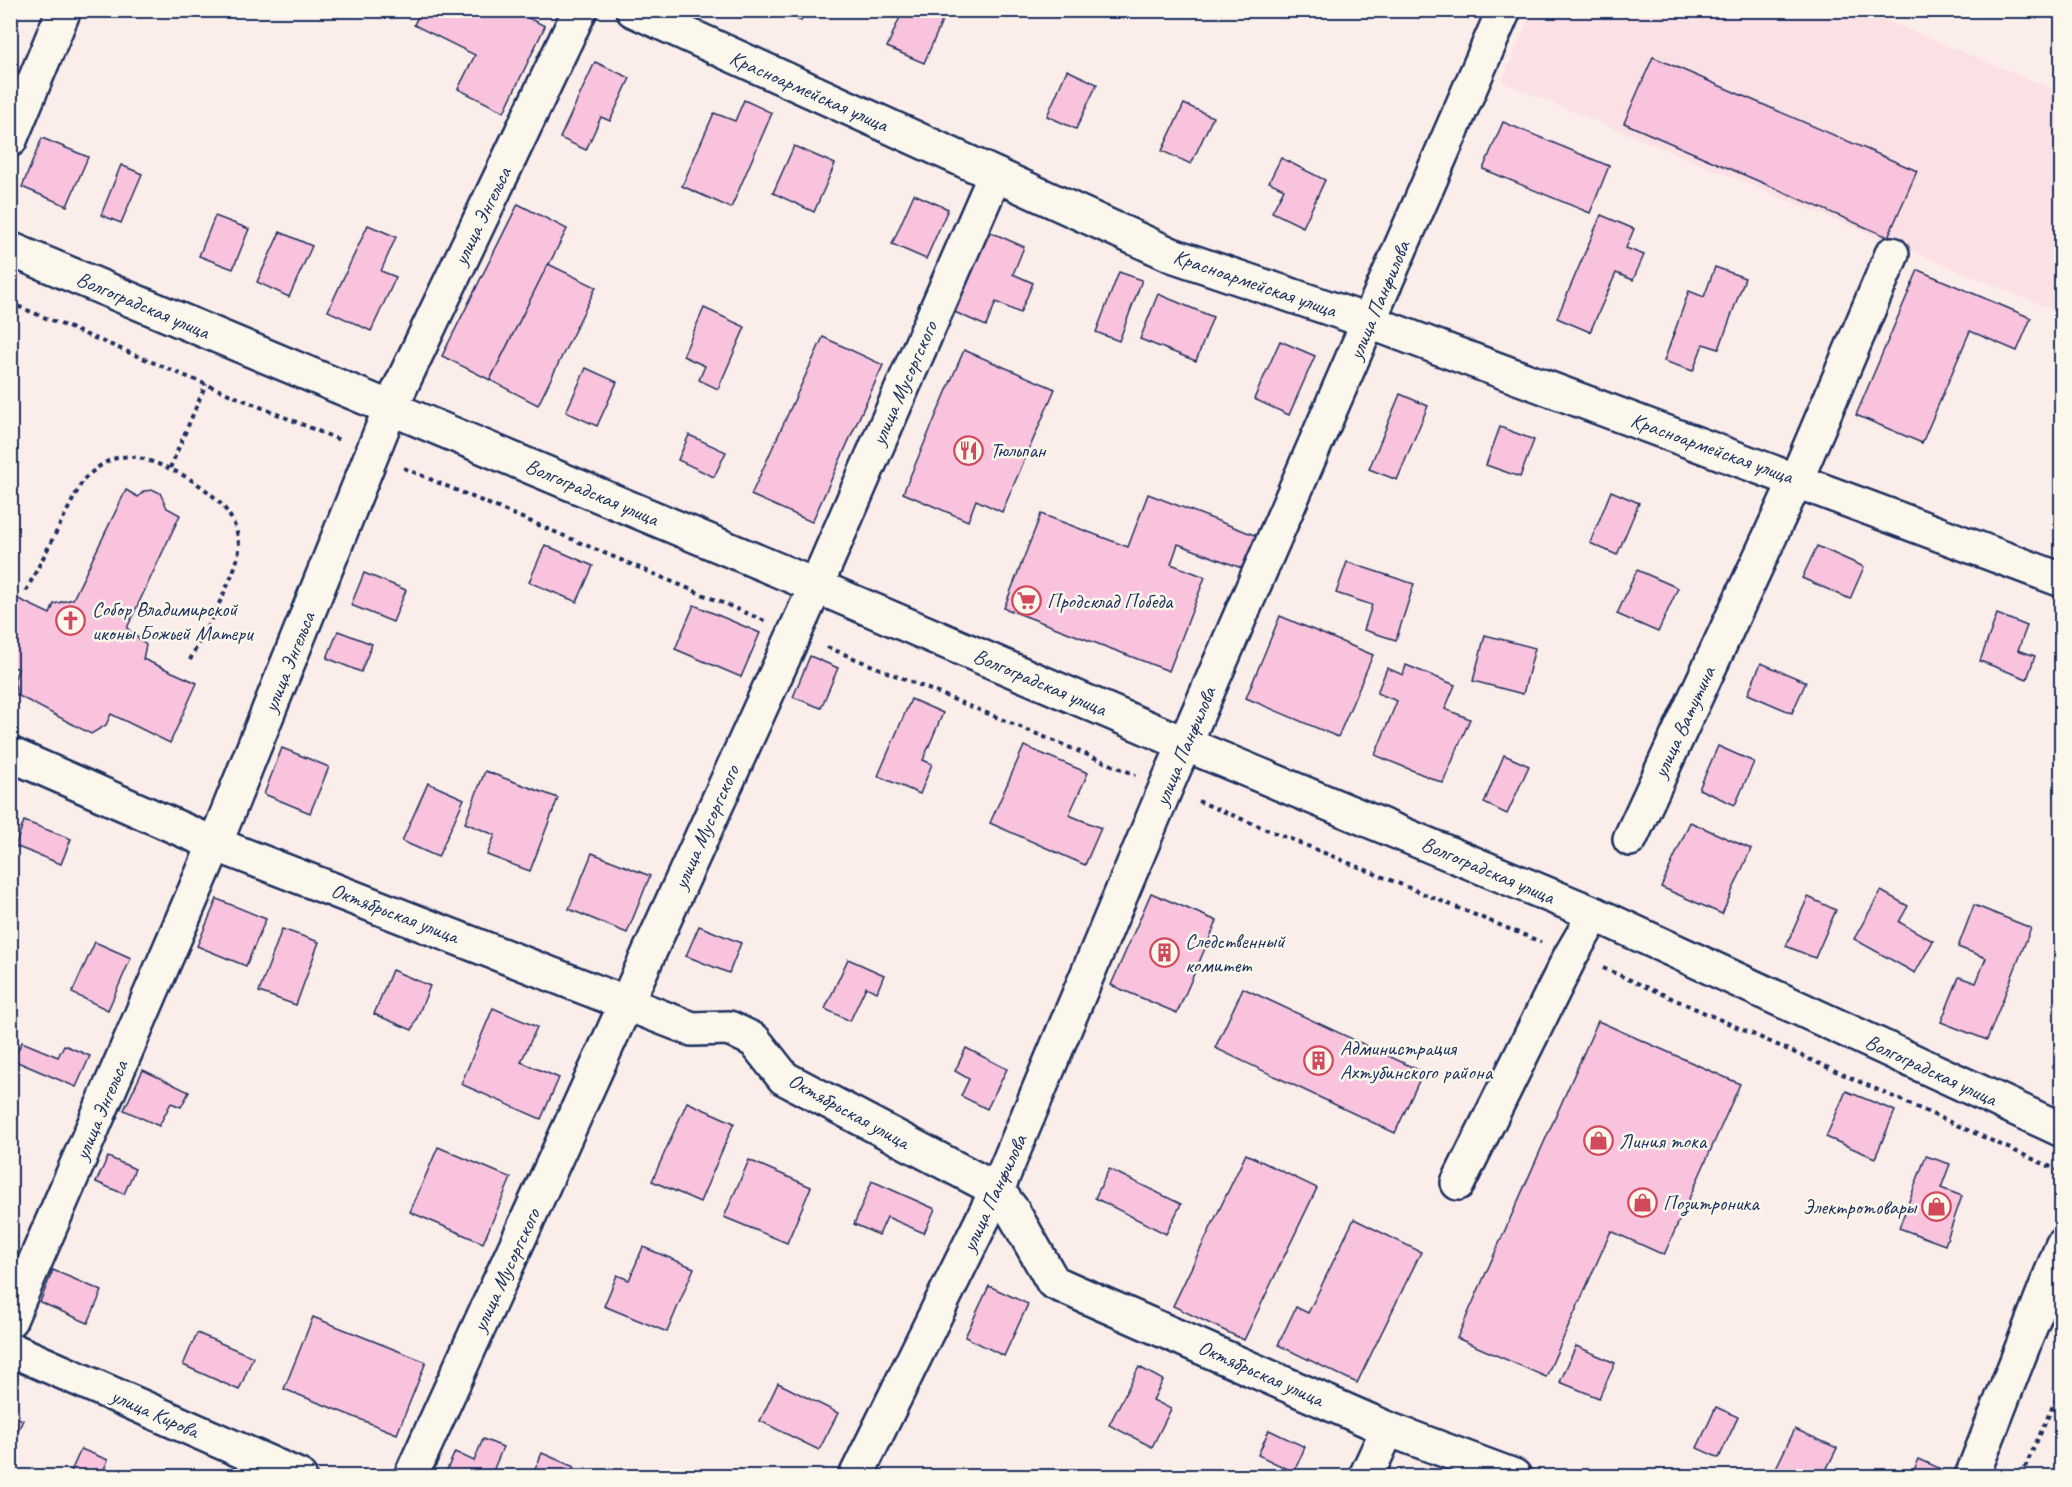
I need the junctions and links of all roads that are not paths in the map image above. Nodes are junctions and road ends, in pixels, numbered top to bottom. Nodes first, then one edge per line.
1 (64, 10) edge
2 (580, 10) edge
3 (633, 10) edge
4 (1504, 10) edge
5 (10, 140) edge
6 (995, 175) junction
7 (10, 249) edge
8 (1892, 254) dead end
9 (1370, 322) junction
10 (390, 409) junction
11 (1796, 480) junction
12 (2061, 580) edge
13 (816, 586) junction
14 (1185, 744) junction
15 (10, 754) edge
16 (1630, 839) dead end
17 (215, 844) junction
18 (1595, 914) junction
19 (628, 1003) junction
20 (2061, 1131) edge
21 (1458, 1183) dead end
22 (997, 1190) junction
23 (2061, 1246) edge
24 (10, 1320) edge
25 (10, 1349) edge
26 (1388, 1429) junction
27 (299, 1476) edge
28 (411, 1476) edge
29 (856, 1476) edge
30 (1366, 1476) edge
31 (1514, 1476) edge
32 (1972, 1476) edge

1 - 5 street
2 - 10 street, улица Энгельса
3 - 6 street, Красноармейская улица
4 - 9 street, улица Панфилова
6 - 9 street, Красноармейская улица
6 - 13 street, улица Мусоргского
7 - 10 street, Волгоградская улица
8 - 11 street, улица Ватутина
9 - 11 street, Красноармейская улица
9 - 14 street, улица Панфилова
10 - 13 street, Волгоградская улица
10 - 17 street, улица Энгельса
11 - 12 street, Красноармейская улица
11 - 16 street, улица Ватутина
13 - 14 street, Волгоградская улица
13 - 19 street, улица Мусоргского
14 - 18 street, Волгоградская улица
14 - 22 street, улица Панфилова
15 - 17 street, Октябрьская улица
17 - 19 street, Октябрьская улица
17 - 24 street, улица Энгельса
18 - 20 street, Волгоградская улица
18 - 21 street
19 - 22 street, Октябрьская улица
19 - 28 street, улица Мусоргского
22 - 26 street, Октябрьская улица
22 - 29 street, улица Панфилова
23 - 32 street
25 - 27 street, улица Кирова
26 - 30 street
26 - 31 street, Октябрьская улица

